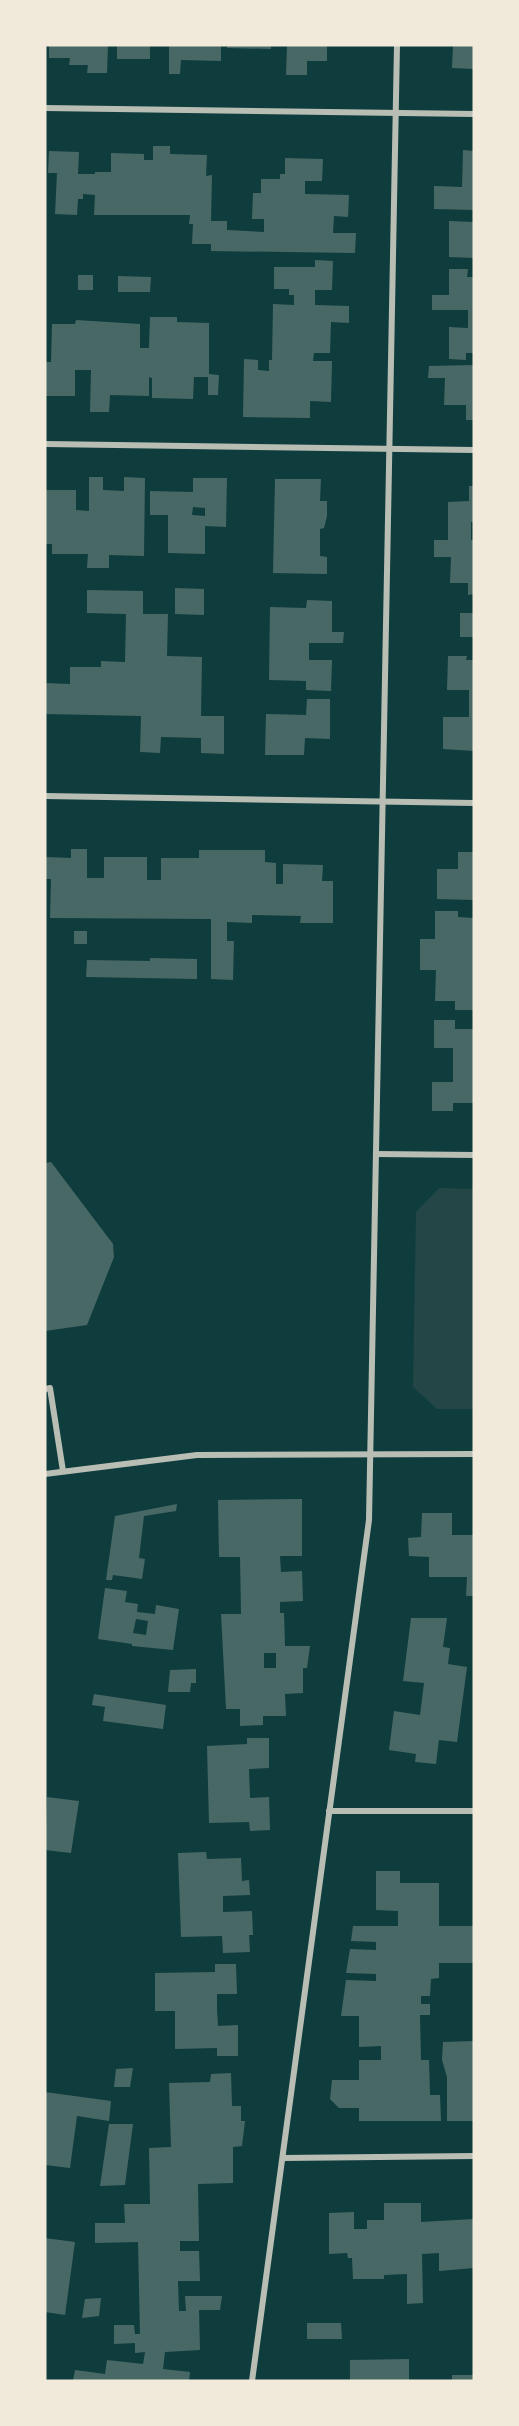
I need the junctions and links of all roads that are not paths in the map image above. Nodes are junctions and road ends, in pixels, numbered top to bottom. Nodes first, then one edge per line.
1 (397, 45) edge
2 (45, 108) edge
3 (396, 111) junction
4 (474, 114) edge
5 (45, 444) edge
6 (390, 448) junction
7 (474, 450) edge
8 (45, 796) edge
9 (383, 802) junction
10 (474, 803) edge
11 (376, 1154) junction
12 (474, 1155) edge
13 (45, 1389) edge
14 (371, 1454) junction
15 (474, 1454) edge
16 (63, 1471) junction
17 (45, 1474) edge
18 (329, 1811) junction
19 (474, 1811) edge
20 (474, 2156) edge
21 (283, 2158) junction
22 (252, 2381) edge

1 - 3 street
2 - 3 street
3 - 4 street
3 - 6 street
5 - 6 street
6 - 7 street
6 - 9 street
8 - 9 street
9 - 10 street
9 - 11 street
11 - 12 street
11 - 14 street
13 - 16 street
14 - 15 street
14 - 16 street
14 - 18 street
16 - 17 street
18 - 19 street
18 - 21 street
20 - 21 street
21 - 22 street

